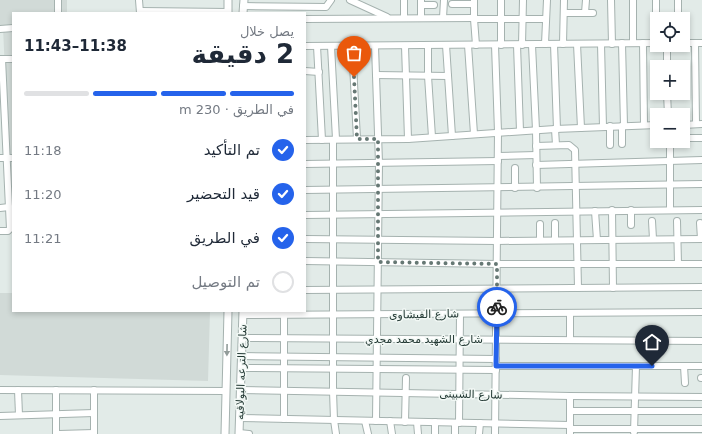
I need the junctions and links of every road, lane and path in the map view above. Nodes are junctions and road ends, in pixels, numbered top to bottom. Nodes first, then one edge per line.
1 (58, 0) edge
2 (139, 0) edge
3 (228, 0) edge
4 (331, 0) edge
5 (350, 0) edge
6 (404, 0) edge
7 (444, 0) edge
8 (501, 0) edge
9 (523, 0) edge
10 (547, 0) edge
11 (564, 0) edge
12 (586, 0) edge
13 (611, 0) edge
14 (633, 0) edge
15 (656, 0) edge
16 (678, 0) edge
17 (421, 2) edge
18 (474, 2) edge
19 (452, 4) dead end
20 (434, 5) dead end
21 (243, 6) edge
22 (58, 12) edge
23 (140, 12) edge
24 (228, 12) edge
25 (656, 12) edge
26 (678, 12) edge
27 (585, 13) junction
28 (593, 13) dead end
29 (564, 14) junction
30 (389, 18) junction
31 (404, 18) junction
32 (421, 18) junction
33 (444, 18) junction
34 (474, 18) junction
35 (306, 19) edge
36 (501, 19) junction
37 (523, 19) junction
38 (546, 19) junction
39 (12, 28) edge
40 (0, 29) edge
41 (633, 43) junction
42 (643, 43) junction
43 (650, 43) edge
44 (690, 43) edge
45 (695, 43) junction
46 (702, 43) edge
47 (532, 44) junction
48 (545, 44) junction
49 (554, 44) junction
50 (563, 44) junction
51 (577, 44) junction
52 (601, 44) junction
53 (612, 44) junction
54 (622, 44) junction
55 (428, 45) junction
56 (446, 45) junction
57 (468, 45) junction
58 (476, 45) junction
59 (498, 45) junction
60 (520, 45) junction
61 (306, 46) edge
62 (317, 46) junction
63 (331, 46) junction
64 (352, 46) junction
65 (376, 46) junction
66 (405, 46) junction
67 (1, 59) edge
68 (12, 59) edge
69 (306, 71) edge
70 (319, 72) junction
71 (376, 75) junction
72 (406, 76) junction
73 (428, 76) junction
74 (448, 76) junction
75 (2, 91) edge
76 (3, 124) edge
77 (699, 124) edge
78 (606, 126) junction
79 (623, 126) junction
80 (644, 126) junction
81 (650, 126) edge
82 (581, 128) junction
83 (556, 129) junction
84 (536, 130) junction
85 (520, 131) junction
86 (6, 132) junction
87 (12, 132) edge
88 (498, 132) junction
89 (474, 134) junction
90 (452, 136) junction
91 (432, 137) junction
92 (408, 138) junction
93 (690, 138) edge
94 (702, 138) edge
95 (357, 139) junction
96 (378, 139) junction
97 (306, 140) edge
98 (322, 140) junction
99 (334, 140) junction
100 (622, 144) dead end
101 (556, 145) junction
102 (610, 145) dead end
103 (536, 146) junction
104 (670, 148) edge
105 (536, 155) junction
106 (0, 158) edge
107 (10, 158) edge
108 (498, 158) junction
109 (670, 160) junction
110 (702, 160) edge
111 (379, 162) junction
112 (333, 163) junction
113 (306, 164) edge
114 (536, 164) junction
115 (575, 164) junction
116 (515, 168) dead end
117 (8, 181) junction
118 (0, 182) edge
119 (702, 184) edge
120 (670, 185) junction
121 (575, 187) junction
122 (498, 188) junction
123 (516, 188) junction
124 (537, 188) junction
125 (306, 190) edge
126 (333, 190) junction
127 (378, 190) junction
128 (0, 208) edge
129 (10, 210) edge
130 (612, 210) junction
131 (631, 210) junction
132 (670, 210) junction
133 (702, 210) edge
134 (498, 211) junction
135 (576, 211) junction
136 (596, 211) junction
137 (378, 214) junction
138 (306, 215) edge
139 (333, 215) junction
140 (652, 220) dead end
141 (677, 221) dead end
142 (555, 223) dead end
143 (700, 223) dead end
144 (540, 224) dead end
145 (631, 225) dead end
146 (0, 231) edge
147 (306, 239) edge
148 (653, 239) junction
149 (677, 239) junction
150 (701, 239) edge
151 (333, 240) junction
152 (378, 240) junction
153 (540, 240) junction
154 (555, 240) junction
155 (577, 240) junction
156 (597, 240) junction
157 (613, 240) junction
158 (497, 241) junction
159 (306, 261) edge
160 (333, 261) junction
161 (378, 262) junction
162 (497, 264) junction
163 (577, 264) junction
164 (613, 264) junction
165 (678, 264) junction
166 (702, 264) edge
167 (702, 287) edge
168 (578, 288) junction
169 (613, 288) junction
170 (497, 289) junction
171 (306, 290) edge
172 (333, 290) junction
173 (377, 290) junction
174 (228, 312) edge
175 (702, 312) edge
176 (243, 313) edge
177 (284, 313) edge
178 (496, 313) junction
179 (570, 313) junction
180 (460, 314) junction
181 (333, 315) junction
182 (377, 315) junction
183 (242, 338) junction
184 (284, 338) junction
185 (333, 339) junction
186 (377, 339) junction
187 (460, 339) junction
188 (496, 339) junction
189 (570, 340) junction
190 (702, 340) edge
191 (241, 356) junction
192 (284, 357) junction
193 (333, 357) junction
194 (377, 358) junction
195 (460, 359) junction
196 (496, 365) junction
197 (636, 366) junction
198 (684, 366) junction
199 (702, 366) edge
200 (241, 368) junction
201 (284, 369) junction
202 (333, 369) junction
203 (376, 369) junction
204 (459, 370) junction
205 (406, 378) dead end
206 (685, 383) dead end
207 (0, 390) edge
208 (18, 390) junction
209 (56, 390) junction
210 (94, 390) junction
211 (240, 390) junction
212 (284, 390) junction
213 (226, 391) junction
214 (333, 391) junction
215 (376, 392) junction
216 (405, 392) junction
217 (459, 394) junction
218 (496, 395) junction
219 (570, 396) junction
220 (634, 396) junction
221 (702, 397) edge
222 (570, 411) junction
223 (634, 411) junction
224 (702, 411) edge
225 (94, 413) junction
226 (56, 414) junction
227 (18, 415) junction
228 (0, 416) edge
229 (240, 418) junction
230 (284, 419) junction
231 (334, 420) junction
232 (365, 421) junction
233 (376, 421) junction
234 (390, 421) junction
235 (405, 422) junction
236 (417, 422) junction
237 (435, 422) junction
238 (457, 423) junction
239 (480, 423) junction
240 (495, 424) junction
241 (702, 429) edge
242 (570, 430) edge
243 (634, 432) edge
244 (239, 433) edge
245 (58, 434) edge
246 (74, 434) edge
247 (94, 434) edge
248 (225, 434) edge
249 (248, 434) edge
250 (336, 434) edge
251 (368, 434) edge
252 (392, 434) edge
253 (418, 434) edge
254 (435, 434) edge
255 (455, 434) edge
256 (479, 434) edge
257 (495, 434) edge

1 - 22 street
2 - 23 street
3 - 24 street
4 - 21 street
5 - 30 street
6 - 31 street
7 - 33 street
8 - 36 street
9 - 37 street
10 - 38 street
11 - 29 street
12 - 27 street
13 - 53 street
14 - 41 street
15 - 25 street
16 - 26 street
17 - 20 street
17 - 32 street
18 - 19 street
18 - 34 street
23 - 24 street
27 - 28 street
27 - 29 street
29 - 50 street
30 - 31 street
30 - 35 street
31 - 32 street
32 - 33 street
33 - 34 street
34 - 36 street
34 - 58 street
36 - 37 street
36 - 59 street
37 - 38 street
37 - 60 street
38 - 48 street
39 - 40 street
41 - 42 street
41 - 54 street
42 - 43 street
42 - 80 street
44 - 45 street
45 - 46 street
45 - 77 street
47 - 48 street
47 - 60 street
47 - 84 street
48 - 49 street
49 - 50 street
49 - 83 street
50 - 51 street
51 - 52 street
51 - 82 street
52 - 53 street
52 - 78 street
53 - 54 street
54 - 79 street
55 - 56 street
55 - 66 street
55 - 73 street
56 - 57 street
56 - 74 street
57 - 58 street
57 - 89 street
58 - 59 street
59 - 60 street
59 - 88 street
60 - 85 street
61 - 62 street
62 - 63 street
62 - 70 street
63 - 64 street
63 - 99 street
64 - 65 street
64 - 95 street
65 - 66 street
65 - 71 street
66 - 72 street
67 - 68 street
67 - 75 street
69 - 70 street
70 - 98 street
71 - 72 street
71 - 96 street
72 - 73 street
72 - 92 street
73 - 74 street
73 - 91 street
74 - 90 street
75 - 76 street
76 - 86 street
78 - 79 street
78 - 82 street
78 - 102 street
79 - 80 street
79 - 100 street
80 - 81 street
82 - 83 street
83 - 84 street
83 - 101 street
84 - 85 street
84 - 103 street
85 - 88 street
86 - 87 street
86 - 107 street
88 - 89 street
88 - 108 street
89 - 90 street
90 - 91 street
91 - 92 street
92 - 96 street
93 - 94 street
95 - 96 street
95 - 99 street
96 - 111 street
97 - 98 street
98 - 99 street
99 - 112 street
101 - 103 street
101 - 115 street
103 - 105 street
104 - 109 street
105 - 108 street
105 - 114 street
106 - 107 street
107 - 117 street
108 - 111 street
108 - 122 street
109 - 110 street
109 - 115 street
109 - 120 street
111 - 112 street
111 - 127 street
112 - 113 street
112 - 126 street
114 - 115 street
114 - 124 street
115 - 121 street
116 - 123 street
117 - 118 street
117 - 129 street
119 - 120 street
120 - 121 street
120 - 132 street
121 - 124 street
121 - 135 street
122 - 123 street
122 - 127 street
122 - 134 street
123 - 124 street
125 - 126 street
126 - 127 street
126 - 139 street
127 - 137 street
128 - 129 street
129 - 146 street
130 - 131 street
130 - 136 street
130 - 157 street
131 - 132 street
131 - 145 street
132 - 133 street
134 - 135 street
134 - 137 street
134 - 158 street
135 - 136 street
135 - 155 street
136 - 156 street
137 - 139 street
137 - 152 street
138 - 139 street
139 - 151 street
140 - 148 street
141 - 149 street
142 - 154 street
143 - 150 street
144 - 153 street
147 - 151 street
148 - 149 street
148 - 157 street
149 - 150 street
149 - 165 street
151 - 152 street
151 - 160 street
152 - 158 street
152 - 161 street
153 - 154 street
153 - 158 street
154 - 155 street
155 - 156 street
155 - 163 street
156 - 157 street
157 - 164 street
158 - 162 street
159 - 160 street
160 - 161 street
160 - 172 street
161 - 162 street
161 - 173 street
162 - 163 street
162 - 170 street
163 - 164 street
163 - 168 street
164 - 165 street
164 - 169 street
165 - 166 street
167 - 169 street
168 - 169 street
168 - 170 street
170 - 173 street
170 - 178 street
171 - 172 street
172 - 173 street
172 - 181 street
173 - 182 street
174 -> 213 street, شارع الترعه البولاقيه
175 - 179 street, شارع الفيشاوى
176 - 177 street, شارع الفيشاوى
176 - 183 street, شارع الترعه البولاقيه
177 - 181 street, شارع الفيشاوى
177 - 184 street
178 - 179 street, شارع الفيشاوى
178 - 180 street, شارع الفيشاوى
178 - 188 street
179 - 189 street
180 - 182 street, شارع الفيشاوى
180 - 187 street
181 - 182 street, شارع الفيشاوى
181 - 185 street
182 - 186 street
183 - 184 street, شارع الشهيد محمد مجدي
183 - 191 street, شارع الترعه البولاقيه
184 - 185 street, شارع الشهيد محمد مجدي
184 - 192 street
185 - 186 street, شارع الشهيد محمد مجدي
185 - 193 street
186 - 187 street, شارع الشهيد محمد مجدي
186 - 194 street
187 - 188 street, شارع الشهيد محمد مجدي
187 - 195 street
188 - 189 street, شارع الشهيد محمد مجدي
188 - 196 street
189 - 190 street, شارع الشهيد محمد مجدي
191 - 192 street
191 - 200 street, شارع الترعه البولاقيه
192 - 193 street
192 - 201 street
193 - 194 street
193 - 202 street
194 - 195 street
194 - 203 street
195 - 196 street
195 - 204 street
196 - 197 street
196 - 204 street
196 - 218 street
197 - 198 street
197 - 220 street
198 - 199 street
198 - 206 street
200 - 201 street
200 - 211 street, شارع الترعه البولاقيه
201 - 202 street
201 - 212 street
202 - 203 street
202 - 214 street
203 - 204 street
203 - 215 street
204 - 217 street
205 - 216 street
207 - 208 street
208 - 209 street
208 - 227 street
209 - 210 street
209 - 226 street
210 - 213 street
210 - 225 street
211 - 212 street, شارع الشبينى
211 - 229 street, شارع الترعه البولاقيه
212 - 214 street, شارع الشبينى
212 - 230 street
213 - 248 street, شارع الترعه البولاقيه
214 - 215 street, شارع الشبينى
214 - 231 street
215 - 216 street, شارع الشبينى
215 - 233 street
216 - 217 street, شارع الشبينى
216 - 235 street
217 - 218 street, شارع الشبينى
217 - 238 street
218 - 219 street, شارع الشبينى
218 - 240 street
219 - 220 street, شارع الشبينى
219 - 222 street
220 - 221 street, شارع الشبينى
220 - 223 street
222 - 223 street
222 - 242 street
223 - 224 street
223 - 243 street
225 - 226 street
225 - 247 street
226 - 227 street
226 - 245 street
227 - 228 street
229 - 230 street
229 - 244 street, شارع الترعه البولاقيه
230 - 231 street
231 - 232 street
231 - 250 street
232 - 233 street
232 - 251 street
233 - 234 street
234 - 235 street
234 - 252 street
235 - 236 street
236 - 237 street
236 - 253 street
237 - 238 street
237 - 254 street
238 - 239 street
238 - 255 street
239 - 240 street
239 - 256 street
240 - 242 street
240 - 257 street
241 - 243 street
242 - 243 street
244 - 249 street
245 - 246 street
246 - 247 street

